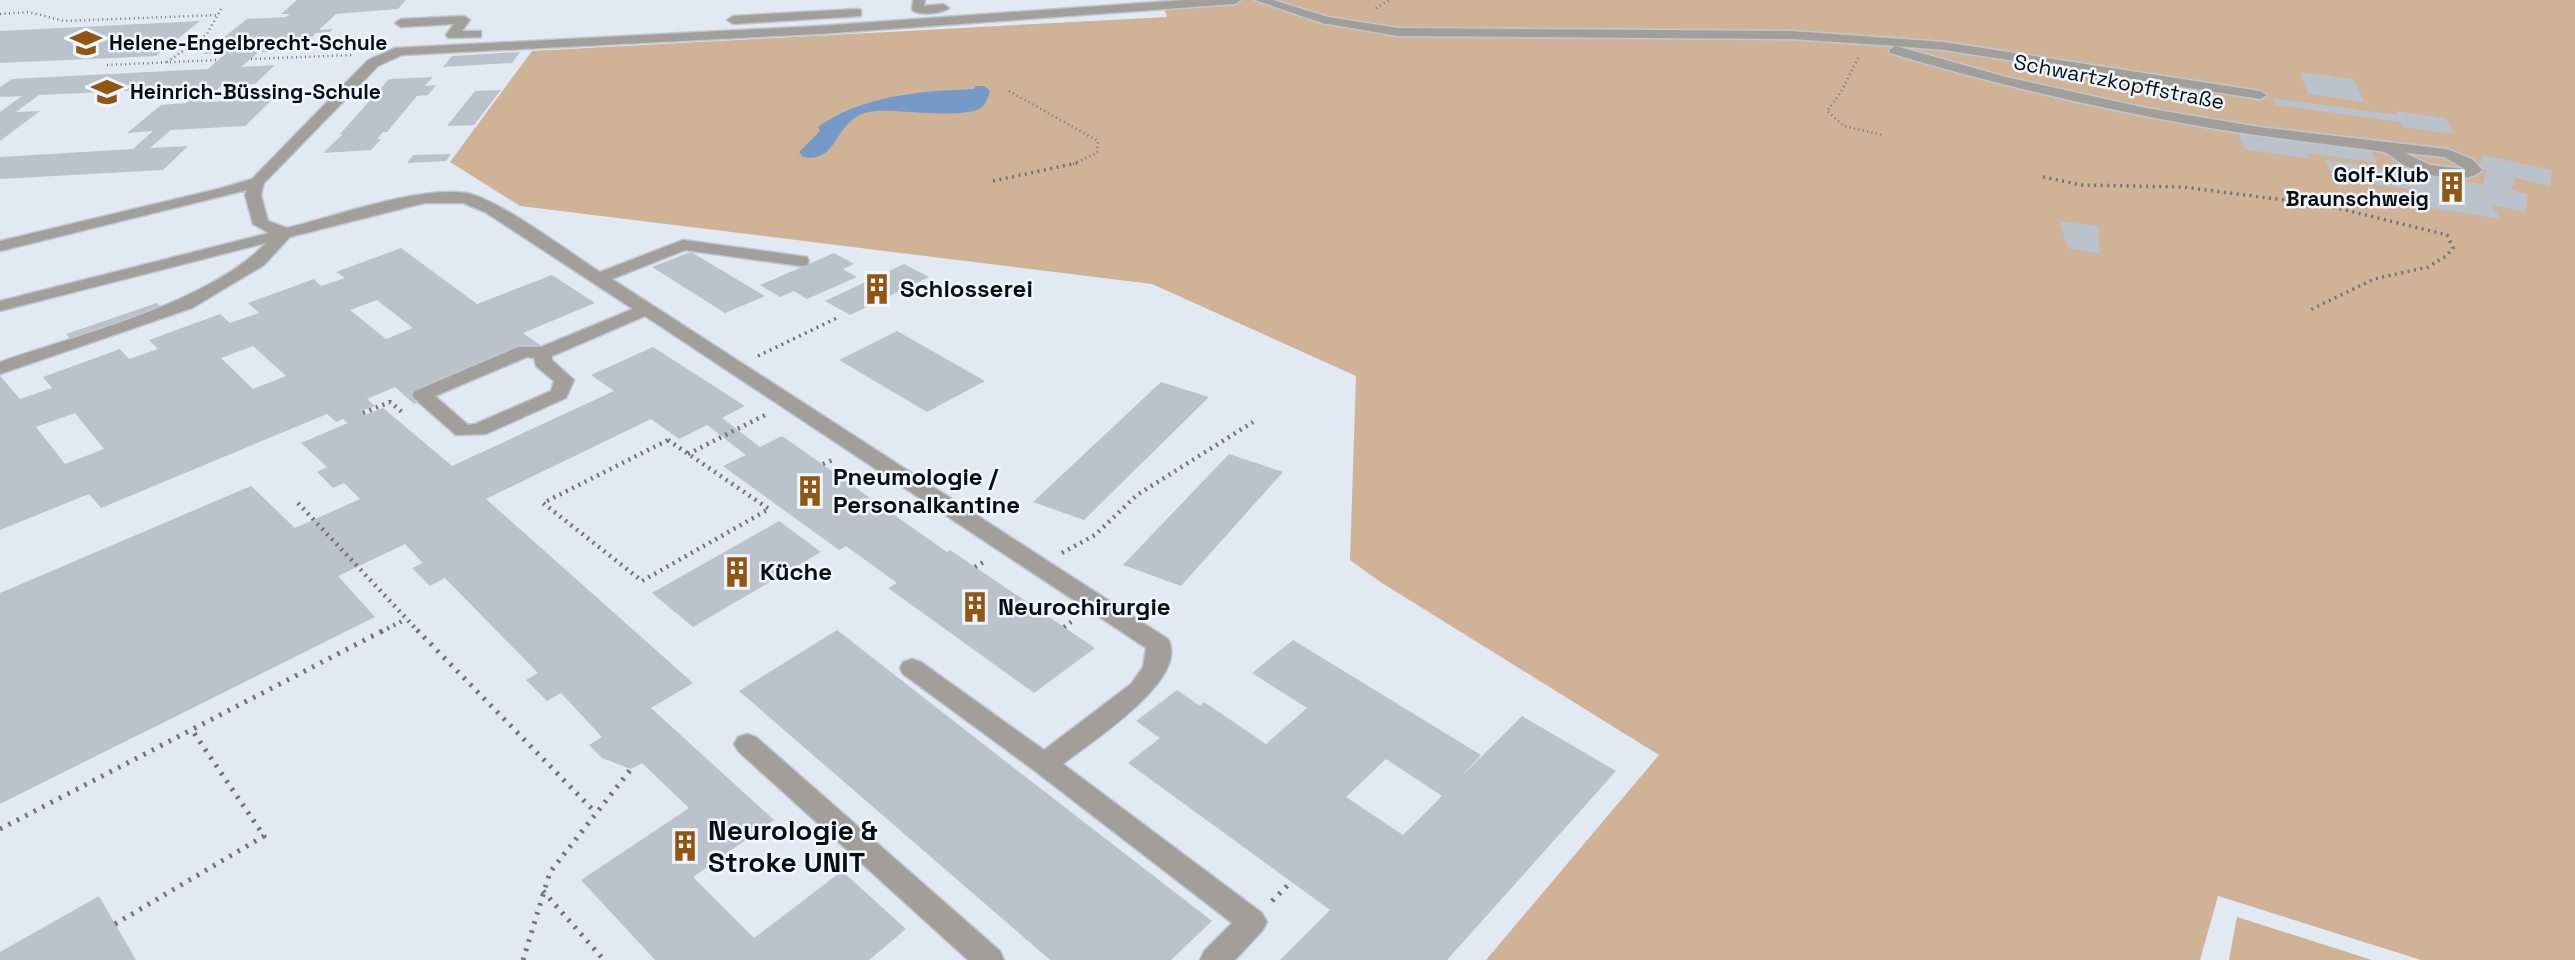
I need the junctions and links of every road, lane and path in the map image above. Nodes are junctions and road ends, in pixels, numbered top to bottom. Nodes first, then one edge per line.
1 (919, 0) edge
2 (1073, 0) edge
3 (1235, 0) edge
4 (1261, 0) edge
5 (1050, 1) edge
6 (1095, 5) edge
7 (962, 7) junction
8 (221, 9) dead end
9 (857, 13) dead end
10 (0, 14) edge
11 (218, 15) junction
12 (758, 18) junction
13 (721, 20) dead end
14 (954, 21) junction
15 (401, 23) dead end
16 (529, 31) dead end
17 (752, 33) junction
18 (1846, 37) junction
19 (1882, 46) junction
20 (388, 54) junction
21 (251, 59) dead end
22 (218, 60) dead end
23 (166, 62) junction
24 (107, 65) dead end
25 (1009, 91) dead end
26 (2260, 95) dead end
27 (1883, 135) dead end
28 (2389, 148) junction
29 (2043, 177) dead end
30 (993, 181) dead end
31 (257, 182) junction
32 (285, 233) junction
33 (0, 246) edge
34 (800, 261) dead end
35 (598, 279) junction
36 (0, 306) edge
37 (645, 310) junction
38 (2310, 310) dead end
39 (839, 317) dead end
40 (543, 353) junction
41 (735, 367) junction
42 (0, 368) edge
43 (428, 401) junction
44 (790, 402) junction
45 (363, 413) dead end
46 (1254, 422) dead end
47 (688, 454) junction
48 (298, 503) dead end
49 (1062, 553) dead end
50 (406, 619) junction
51 (912, 668) dead end
52 (192, 730) junction
53 (747, 744) dead end
54 (1044, 765) junction
55 (631, 769) dead end
56 (596, 813) junction
57 (0, 829) edge
58 (542, 891) junction
59 (114, 924) dead end
60 (523, 960) edge
61 (604, 960) edge
62 (989, 960) edge
63 (1215, 960) edge

1 - 7 street
2 - 5 street
3 - 6 street
4 - 18 street, Schwartzkopffstraße
5 - 7 street
6 - 14 street
7 - 14 street
8 - 11 path
9 - 12 street
10 - 11 path
11 - 23 path
12 - 13 street
12 - 17 street
14 - 17 street
15 - 16 street
17 - 20 street
18 - 19 street, Schwartzkopffstraße
18 - 26 street, Schwartzkopffstraße
19 - 27 path
19 - 28 street, Schwartzkopffstraße
20 - 21 path
20 - 31 street
22 - 23 path
23 - 24 path
25 - 30 path
28 - 28 street, Schwartzkopffstraße
29 - 38 path
31 - 32 street
31 - 33 street
32 - 35 street
32 - 36 street
32 - 42 street
34 - 35 street
35 - 37 street
37 - 40 street
37 - 41 street
39 - 41 path
40 - 43 street
40 - 43 street
41 - 44 street
43 - 45 path
44 - 47 path
44 - 54 street
46 - 49 path
47 - 47 path
48 - 50 path
50 - 52 path
50 - 56 path
51 - 54 street
52 - 57 path
52 - 59 path
53 - 62 street
54 - 63 street
55 - 56 path
56 - 58 path
58 - 60 path
58 - 61 path

